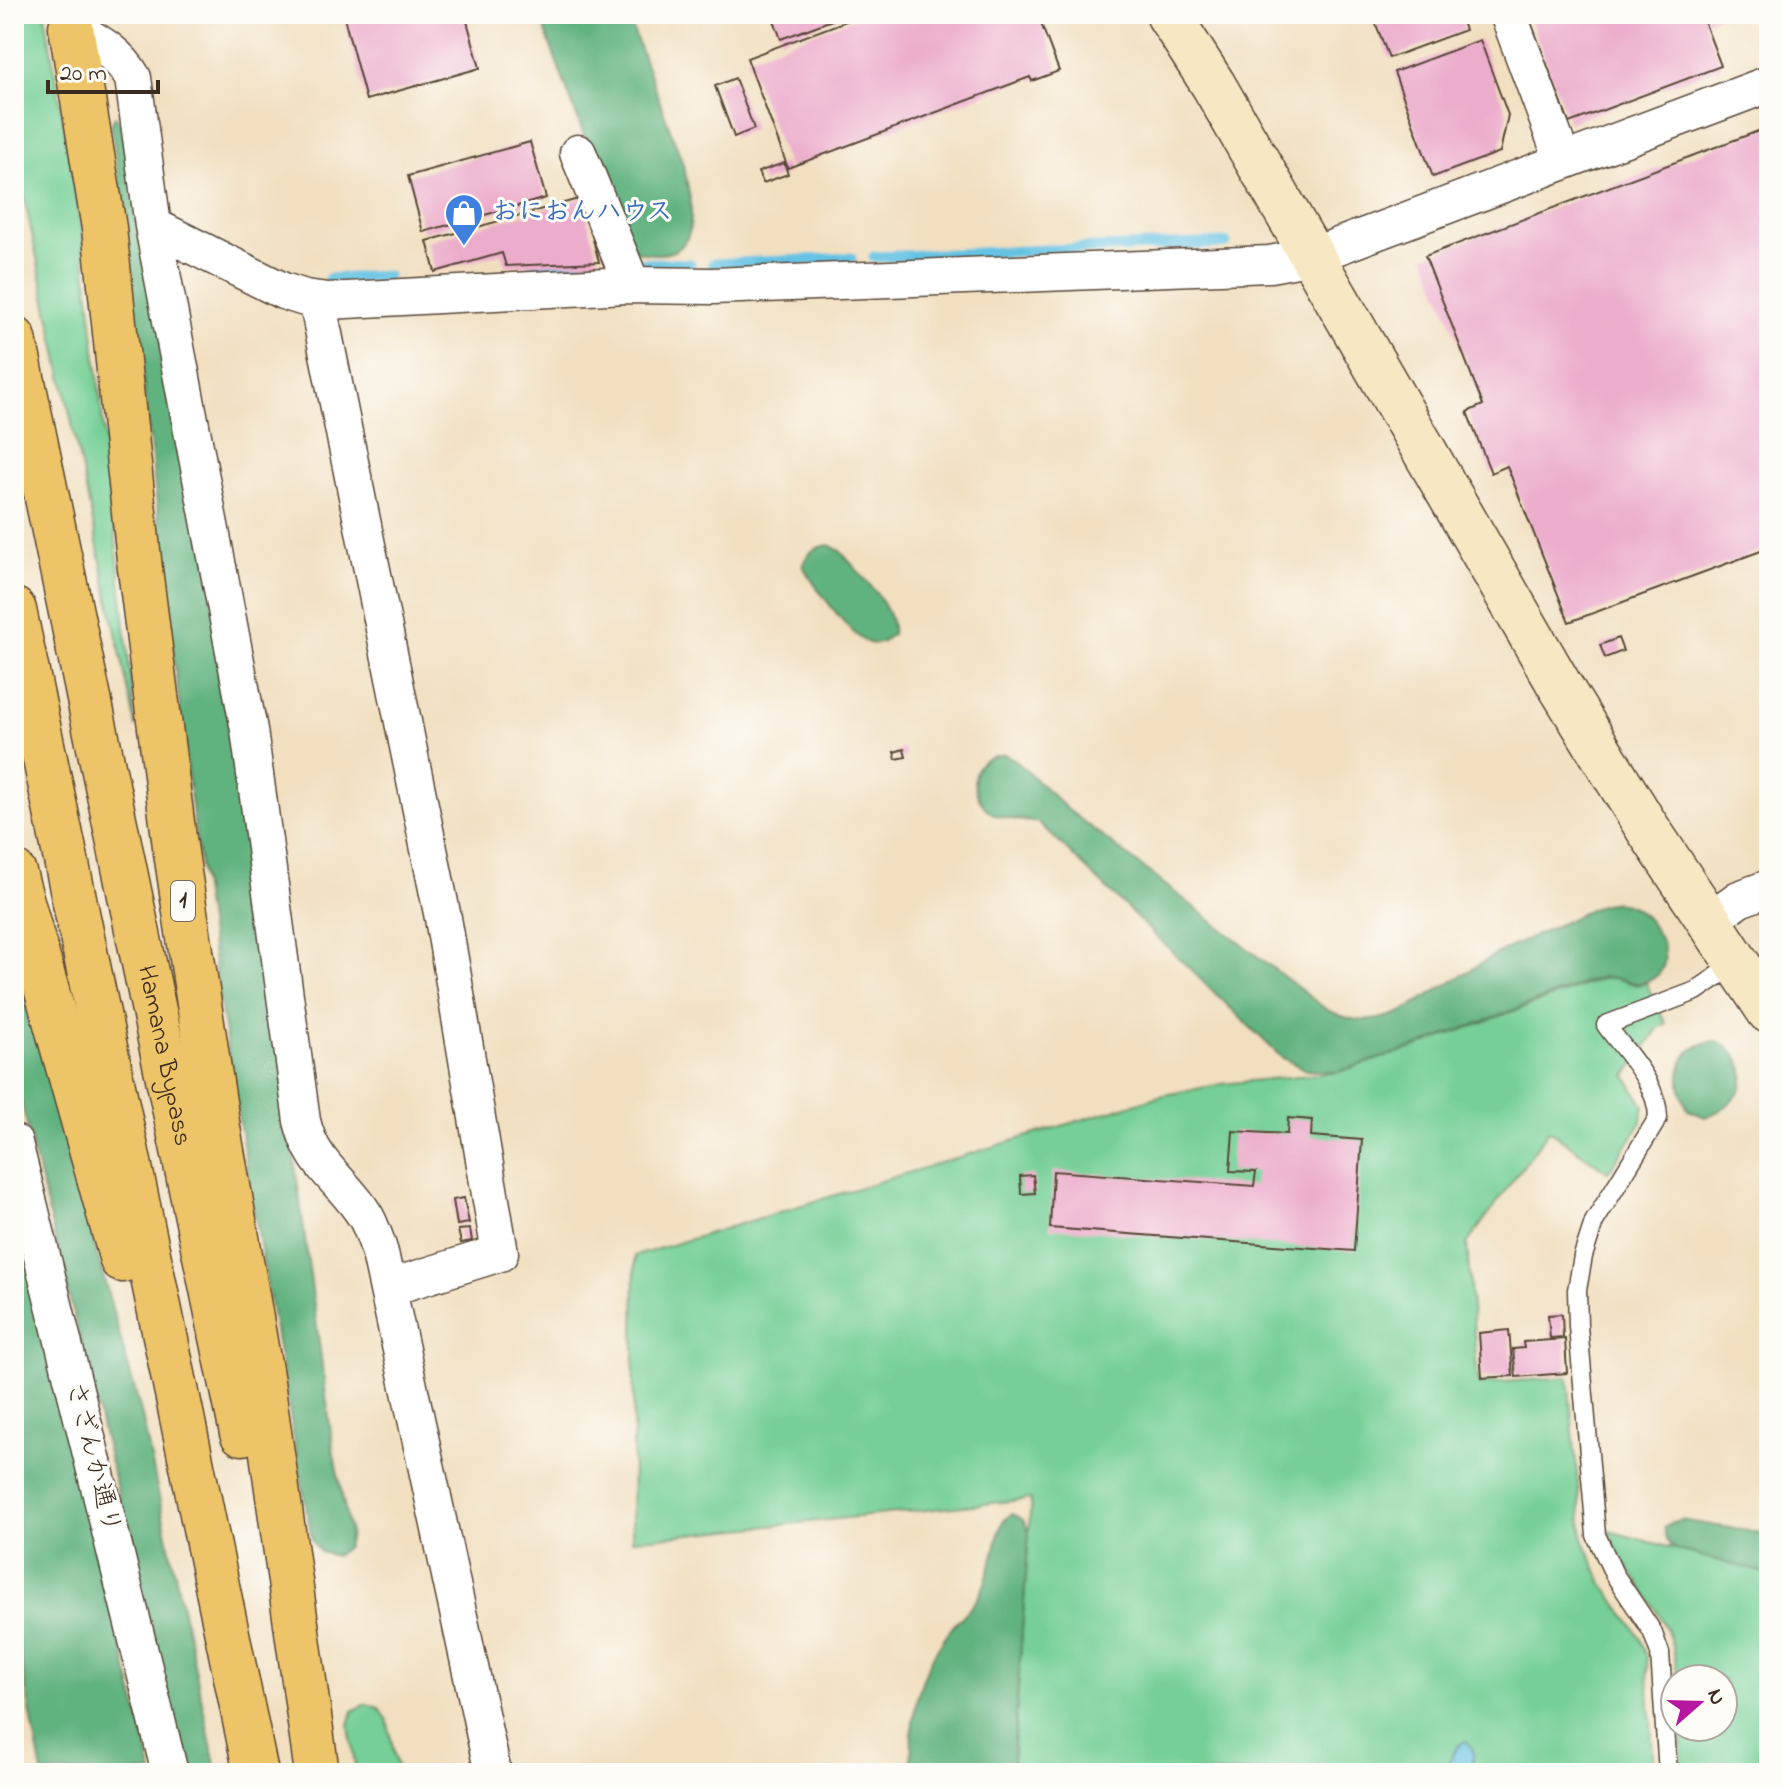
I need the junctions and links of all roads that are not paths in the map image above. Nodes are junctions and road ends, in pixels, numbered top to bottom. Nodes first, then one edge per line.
1 (1168, 14) edge
2 (1508, 14) edge
3 (69, 20) edge
4 (1769, 84) edge
5 (578, 153) dead end
6 (1563, 161) junction
7 (153, 226) junction
8 (1312, 256) junction
9 (632, 285) junction
10 (317, 300) junction
11 (14, 339) edge
12 (14, 610) edge
13 (14, 873) edge
14 (1769, 888) edge
15 (1708, 921) junction
16 (1737, 963) junction
17 (1769, 1011) edge
18 (14, 1143) edge
19 (388, 1288) junction
20 (230, 1647) junction
21 (170, 1773) edge
22 (256, 1773) edge
23 (315, 1773) edge
24 (493, 1773) edge
25 (1668, 1773) edge

1 - 8 street
2 - 6 street
3 - 7 street
3 - 23 highway, 1
4 - 6 street
5 - 9 street
6 - 8 street
7 - 10 street
7 - 19 street
8 - 9 street
8 - 15 street
9 - 10 street
10 - 19 street
11 - 23 highway, Hamana Bypass / 1
12 - 20 highway, Hamana Bypass
13 - 20 highway
14 - 15 street
15 - 16 street
16 - 17 street
16 - 25 lane
18 - 21 street, さざんか通り
19 - 24 street
20 - 22 highway, Hamana Bypass

